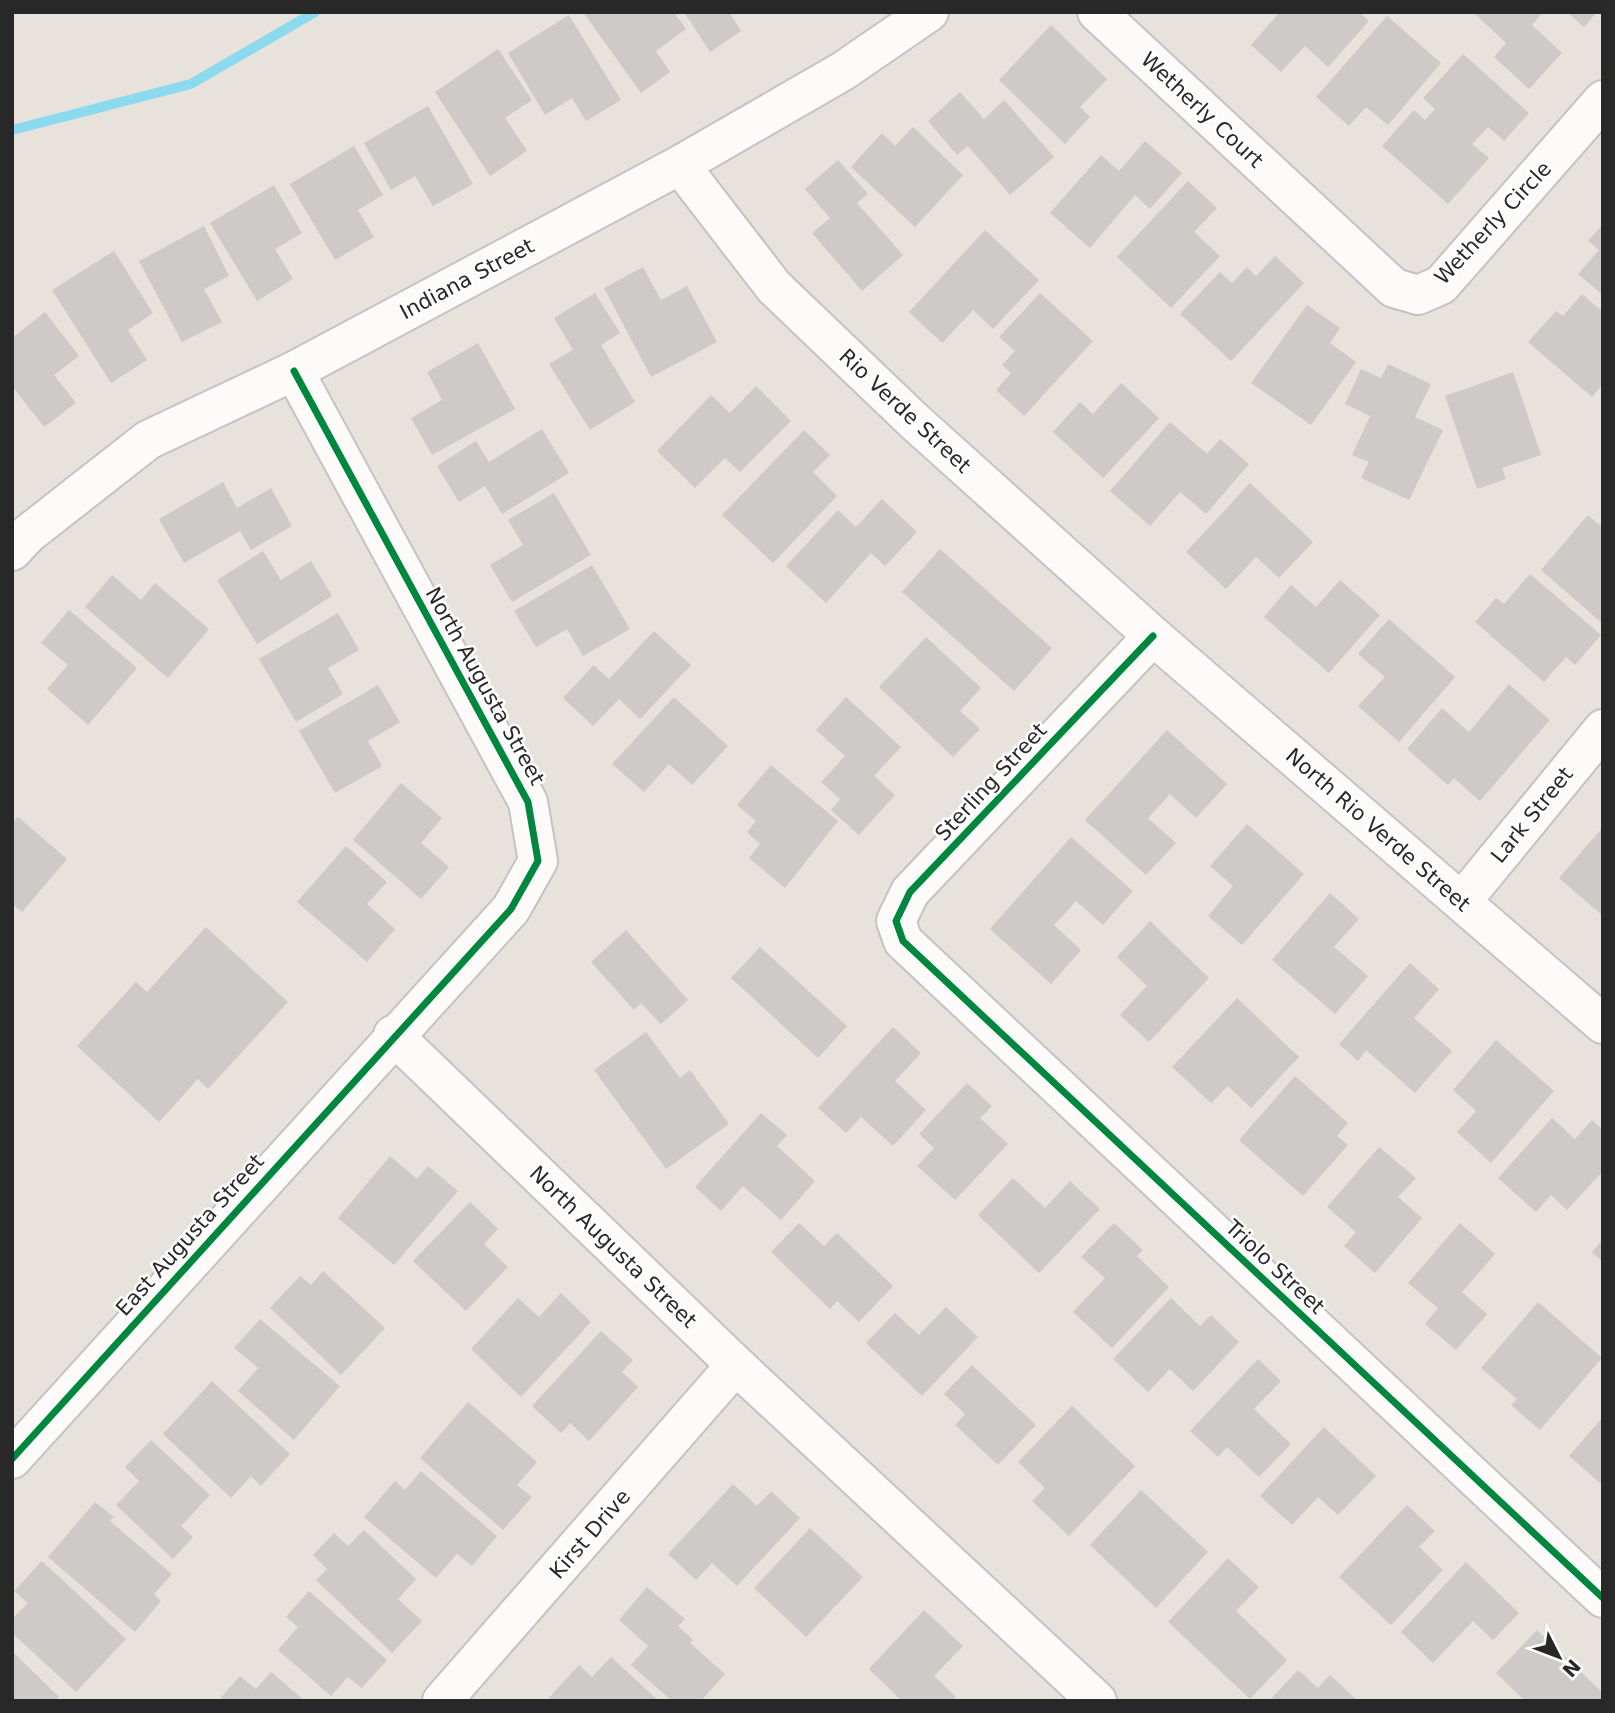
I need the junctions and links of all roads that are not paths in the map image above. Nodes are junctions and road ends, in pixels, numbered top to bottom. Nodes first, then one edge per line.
1 (929, 12) edge
2 (1097, 12) edge
3 (1603, 100) edge
4 (680, 165) junction
5 (1307, 207) joint
6 (294, 371) junction
7 (12, 551) edge
8 (1153, 636) junction
9 (1603, 729) edge
10 (1462, 901) junction
11 (924, 961) joint
12 (1603, 1024) edge
13 (393, 1035) junction
14 (739, 1368) junction
15 (12, 1459) edge
16 (1603, 1598) edge
17 (1073, 1693) edge
18 (442, 1701) edge

1 - 4 street, Indiana Street
2 - 5 street, Wetherly Court
3 - 5 street, Wetherly Circle
4 - 6 street, Indiana Street
4 - 8 street, Rio Verde Street
6 - 7 street, Indiana Street
6 - 13 street, North Augusta Street
8 - 10 street, North Rio Verde Street
8 - 11 street, Sterling Street
9 - 10 street, Lark Street
10 - 12 street, North Rio Verde Street
11 - 16 street, Triolo Street
13 - 14 street, North Augusta Street
13 - 15 street, East Augusta Street
14 - 17 street, North Augusta Street
14 - 18 street, Kirst Drive

